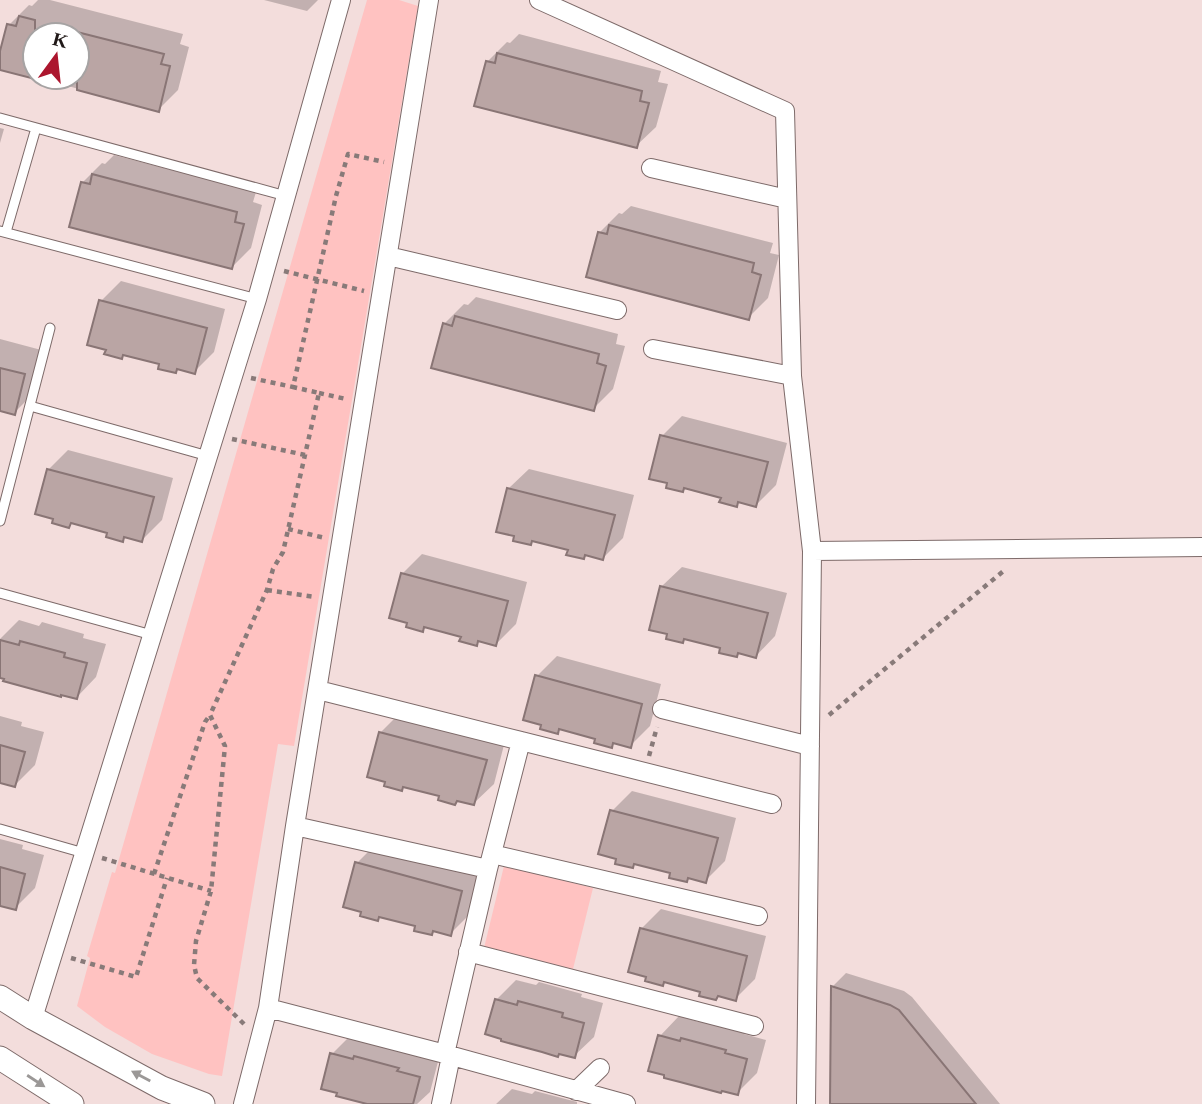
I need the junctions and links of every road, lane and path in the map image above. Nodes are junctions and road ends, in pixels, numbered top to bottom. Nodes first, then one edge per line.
1 (341, 0) edge
2 (429, 0) edge
3 (539, 0) edge
4 (0, 118) edge
5 (36, 128) junction
6 (402, 166) junction
7 (651, 168) dead end
8 (286, 196) junction
9 (788, 199) junction
10 (3, 232) edge
11 (388, 256) junction
12 (266, 266) junction
13 (317, 279) junction
14 (382, 295) junction
15 (257, 299) junction
16 (617, 310) dead end
17 (50, 328) dead end
18 (653, 349) dead end
19 (233, 374) junction
20 (792, 376) junction
21 (293, 387) junction
22 (319, 393) junction
23 (364, 403) junction
24 (30, 406) junction
25 (215, 435) junction
26 (305, 455) junction
27 (208, 456) junction
28 (0, 521) edge
29 (288, 529) junction
30 (342, 542) junction
31 (1202, 547) edge
32 (1031, 549) junction
33 (812, 551) junction
34 (267, 590) junction
35 (0, 593) edge
36 (333, 600) junction
37 (152, 635) junction
38 (318, 690) junction
39 (662, 709) joint
40 (210, 715) junction
41 (810, 738) junction
42 (521, 741) junction
43 (645, 772) junction
44 (772, 804) dead end
45 (295, 827) junction
46 (0, 830) edge
47 (84, 853) junction
48 (490, 861) junction
49 (154, 874) junction
50 (167, 878) junction
51 (211, 891) junction
52 (758, 916) dead end
53 (468, 952) junction
54 (53, 953) junction
55 (0, 997) edge
56 (268, 1007) junction
57 (33, 1018) junction
58 (754, 1026) dead end
59 (260, 1040) junction
60 (448, 1055) junction
61 (0, 1058) edge
62 (600, 1068) dead end
63 (576, 1091) junction
64 (72, 1104) edge
65 (203, 1104) edge
66 (243, 1104) edge
67 (441, 1104) edge
68 (624, 1104) edge
69 (806, 1104) edge

1 - 8 street
2 - 6 street
3 - 9 street
4 - 5 lane
5 - 8 lane
5 - 10 lane
6 - 11 street
6 - 13 path
7 - 9 street
8 - 12 street
9 - 20 street
10 - 15 lane
11 - 14 street
11 - 16 street
12 - 13 path
12 - 15 street
13 - 14 path
13 - 21 path
14 - 23 street
15 - 19 street
17 - 24 lane
18 - 20 street
19 - 21 path
19 - 25 street
20 - 33 street
21 - 22 path
22 - 23 path
22 - 26 path
23 - 30 street
24 - 27 lane
24 - 28 lane
25 - 26 path
25 - 27 street
26 - 29 path
27 - 37 street
29 - 30 path
29 - 34 path
30 - 36 street
31 - 32 street
32 - 33 street
32 - 41 path
33 - 41 street
34 - 36 path
34 - 40 path
35 - 37 lane
36 - 38 street
37 - 47 street
38 - 42 street
38 - 45 street
39 - 41 street
39 - 43 path
40 - 49 path
40 - 51 path
41 - 69 street
42 - 43 street
42 - 48 street
43 - 44 street
45 - 48 street
45 - 56 street
46 - 47 lane
47 - 49 path
47 - 54 street
48 - 52 street
48 - 53 street
49 - 50 path
50 - 51 path
50 - 54 path
51 - 59 path
53 - 58 street
53 - 60 street
54 - 57 street
55 - 57 street
56 - 59 street
56 - 60 street
65 -> 57 street
59 - 66 street
60 - 63 street
60 - 67 street
61 -> 64 street
62 - 63 street
63 - 68 street

